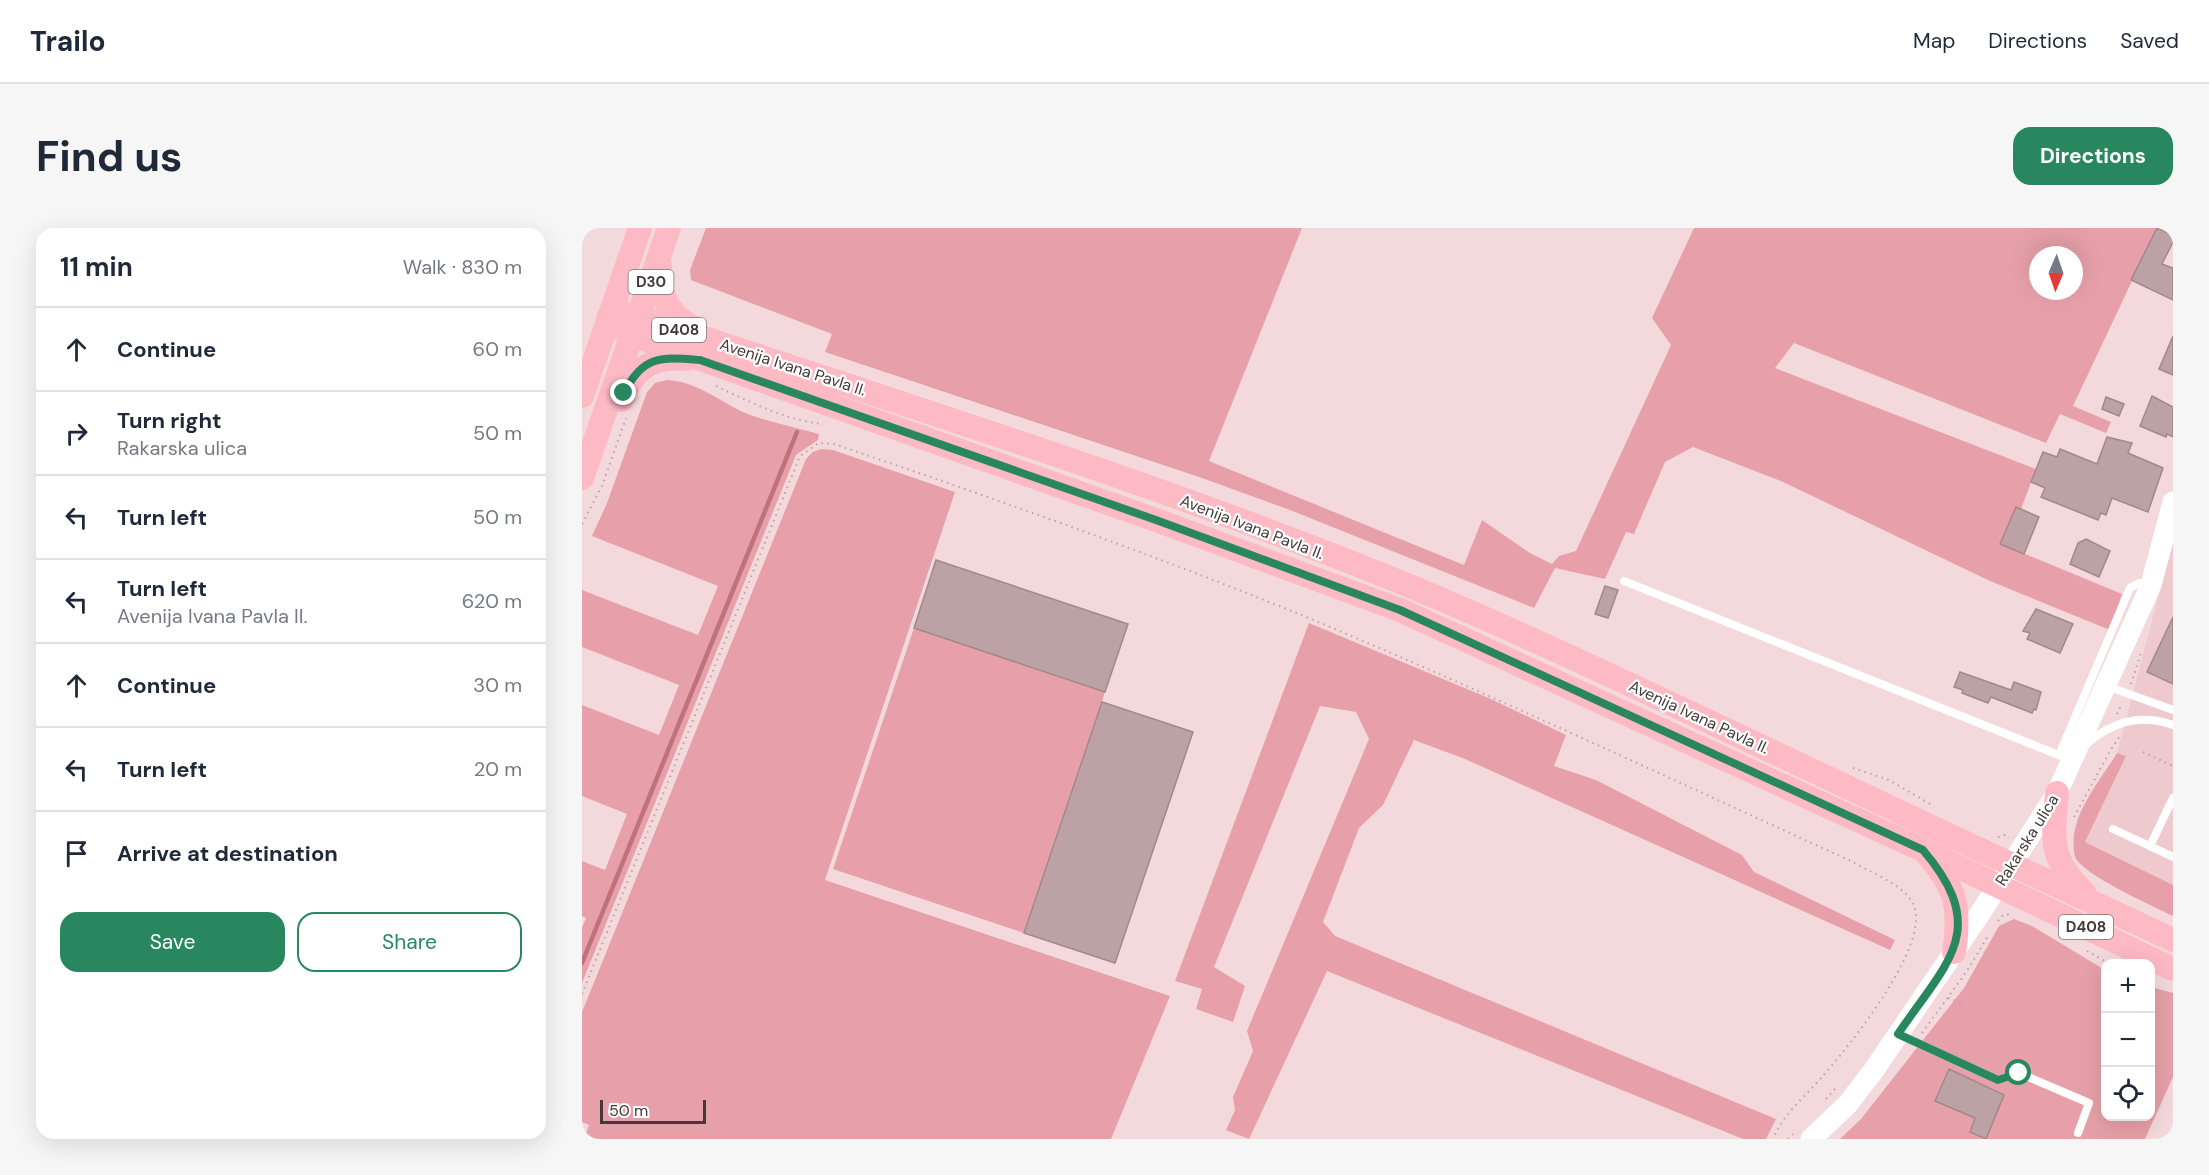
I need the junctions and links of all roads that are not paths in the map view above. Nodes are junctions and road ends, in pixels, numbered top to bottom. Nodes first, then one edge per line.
1 (640, 228) edge
2 (669, 228) edge
3 (661, 252) junction
4 (609, 316) junction
5 (635, 326) junction
6 (747, 354) junction
7 (700, 360) junction
8 (582, 396) edge
9 (600, 425) junction
10 (582, 478) edge
11 (2173, 502) edge
12 (1624, 581) dead end
13 (2151, 585) junction
14 (2106, 685) junction
15 (2150, 704) junction
16 (2173, 710) edge
17 (2173, 723) edge
18 (2070, 756) junction
19 (2057, 793) junction
20 (2173, 798) edge
21 (2113, 829) dead end
22 (2150, 846) junction
23 (1923, 850) junction
24 (2173, 857) edge
25 (2012, 865) junction
26 (1999, 886) junction
27 (2096, 904) junction
28 (2173, 940) edge
29 (1954, 952) junction
30 (2173, 969) edge
31 (1898, 1034) junction
32 (1814, 1133) edge
33 (2078, 1133) dead end

1 - 4 main road, D30
2 - 3 main road, D30
3 - 5 main road, D30
3 - 6 main road
4 - 5 main road, Avenija Ivana Pavla II. / D408
4 - 8 main road, D30
5 - 6 main road, Avenija Ivana Pavla II. / D408
5 - 7 main road, Avenija Ivana Pavla II. / D408
5 - 9 main road, D30
6 - 25 main road, Avenija Ivana Pavla II. / D408
7 - 9 main road
7 - 23 main road, Avenija Ivana Pavla II. / D408
9 - 10 main road, D30
11 - 13 main road, Rakarska ulica
12 - 18 lane
13 - 14 main road, Rakarska ulica
13 - 18 lane
14 - 15 lane
14 - 18 main road, Rakarska ulica
15 - 16 lane
15 - 17 lane
17 - 18 lane
18 - 19 main road, Rakarska ulica
19 - 25 main road, Rakarska ulica
19 - 27 main road
20 - 22 lane
21 - 22 lane
22 - 24 lane
23 - 26 main road, Avenija Ivana Pavla II. / D408
23 - 29 main road
25 - 26 main road, Rakarska ulica
25 - 27 main road, Avenija Ivana Pavla II. / D408
26 - 29 main road, Rakarska ulica
26 - 30 main road, Avenija Ivana Pavla II. / D408
27 - 28 main road, Avenija Ivana Pavla II. / D408
29 - 31 main road, Rakarska ulica
31 - 32 main road, Rakarska ulica
31 - 33 lane

